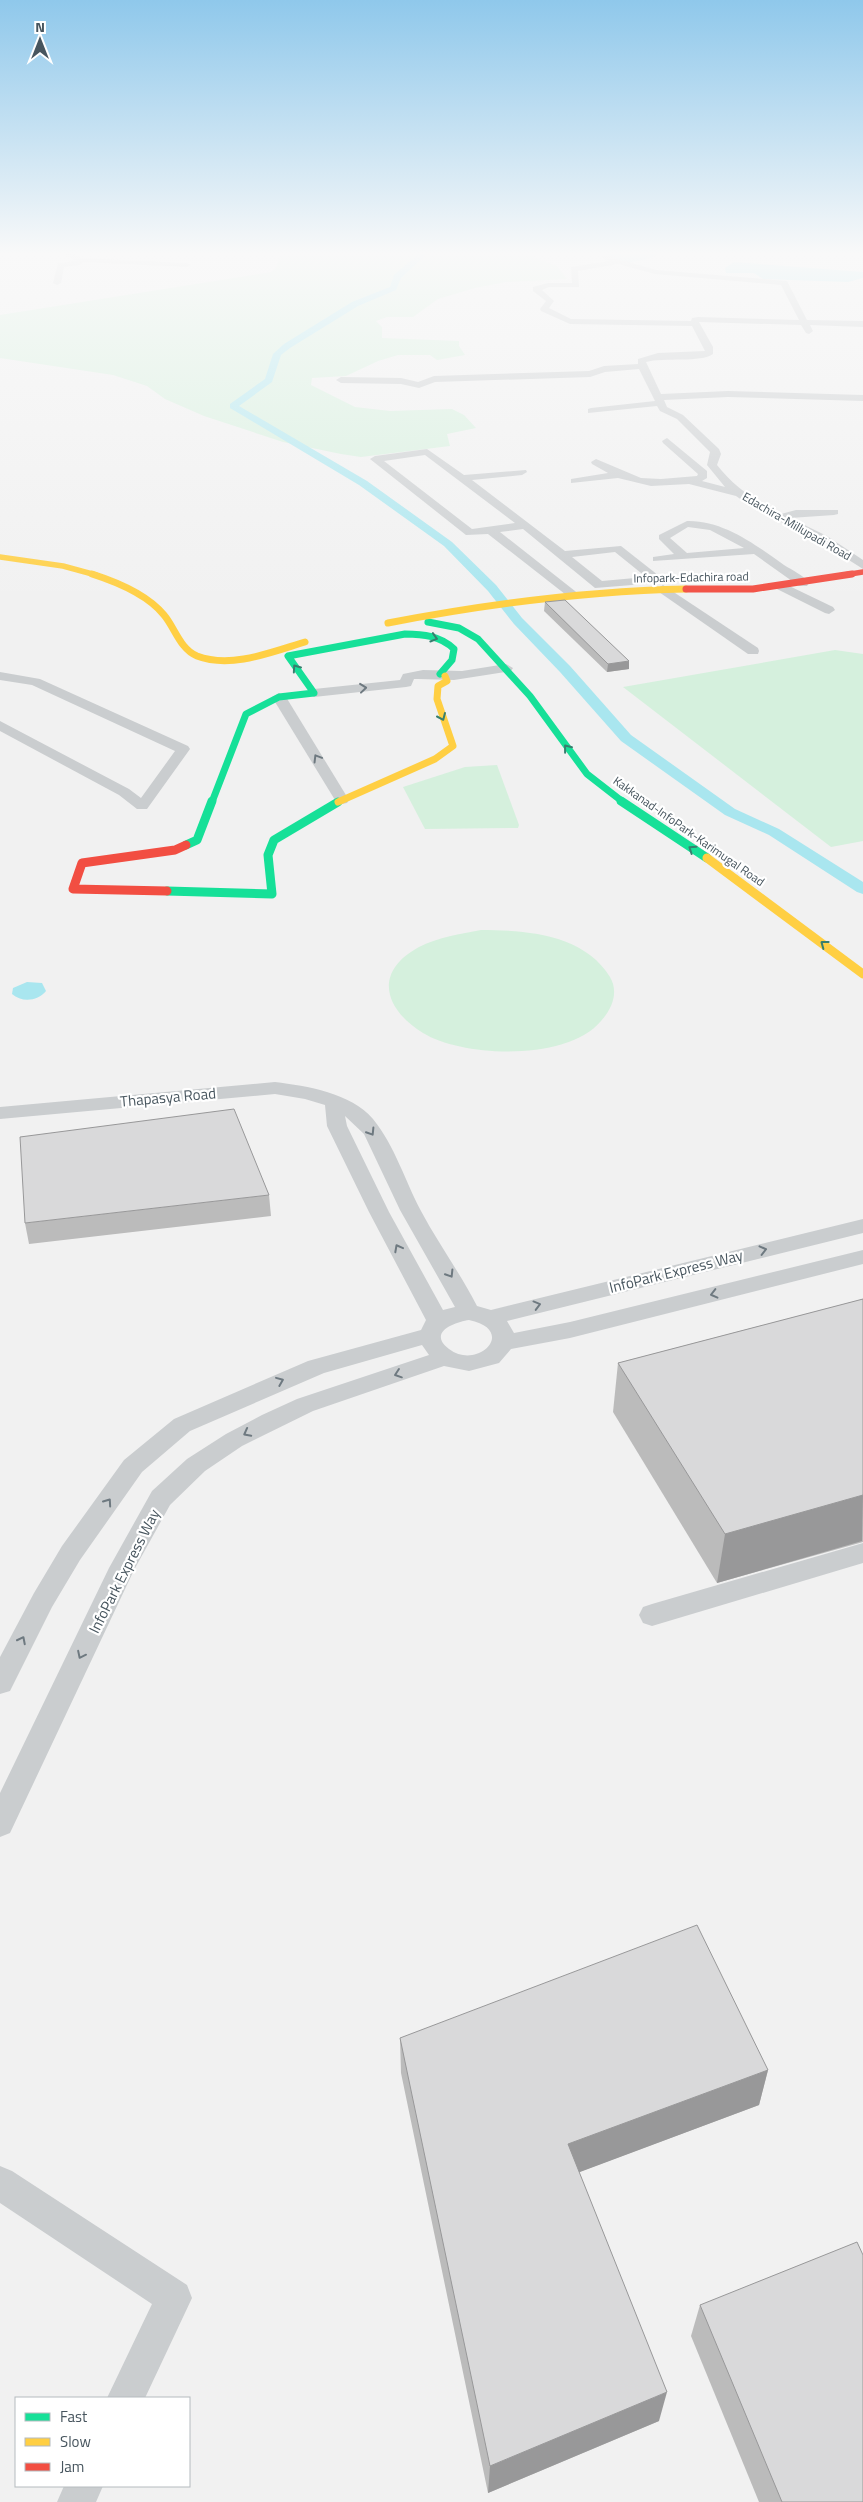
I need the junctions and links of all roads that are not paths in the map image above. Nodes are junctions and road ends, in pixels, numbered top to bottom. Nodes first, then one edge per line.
1 (602, 370) edge
2 (644, 370) edge
3 (341, 380) dead end
4 (863, 398) edge
5 (659, 400) junction
6 (591, 411) dead end
7 (667, 441) dead end
8 (596, 462) dead end
9 (609, 470) junction
10 (522, 472) dead end
11 (619, 475) junction
12 (461, 478) junction
13 (689, 481) junction
14 (742, 494) junction
15 (834, 512) dead end
16 (781, 517) junction
17 (525, 525) junction
18 (490, 530) junction
19 (754, 551) junction
20 (563, 555) junction
21 (0, 557) edge
22 (684, 557) junction
23 (657, 559) dead end
24 (863, 565) edge
25 (863, 572) edge
26 (803, 583) junction
27 (781, 586) junction
28 (663, 589) junction
29 (574, 595) junction
30 (480, 605) junction
31 (829, 610) dead end
32 (439, 612) junction
33 (398, 621) junction
34 (376, 625) dead end
35 (328, 636) dead end
36 (495, 640) dead end
37 (753, 650) dead end
38 (512, 662) junction
39 (0, 676) edge
40 (441, 678) junction
41 (314, 693) junction
42 (279, 697) junction
43 (568, 722) dead end
44 (550, 724) junction
45 (0, 725) edge
46 (342, 800) junction
47 (863, 974) edge
48 (334, 1103) junction
49 (0, 1113) edge
50 (863, 1226) edge
51 (863, 1257) edge
52 (480, 1315) junction
53 (434, 1328) junction
54 (503, 1343) junction
55 (444, 1358) junction
56 (863, 1553) edge
57 (652, 1615) dead end
58 (0, 1683) edge
59 (0, 1824) edge
60 (0, 2183) edge
61 (126, 2397) edge
62 (84, 2487) edge
63 (76, 2502) edge

1 - 3 street
2 - 5 street
4 - 5 street
5 - 6 street
5 - 14 street, Edachira-Millupadi Road
7 - 13 street
8 - 9 street
9 - 11 street
9 - 11 street
10 - 12 street
11 - 13 street
12 - 17 street
12 - 18 street
13 - 14 street
14 - 16 street, Edachira-Millupadi Road
15 - 16 street
16 - 24 street, Edachira-Millupadi Road
17 - 18 street
17 - 20 street
18 - 29 street
19 - 22 street
19 - 22 street
19 - 26 street
20 - 20 street
21 - 35 main road
22 - 23 street
25 - 26 main road, Infopark-Edachira road
26 - 27 main road, Infopark-Edachira road
27 - 28 main road, Infopark-Edachira road
27 - 31 street
28 - 29 main road, Infopark-Edachira road
28 - 37 street
29 - 30 main road, Infopark-Edachira road
30 - 32 main road, Infopark-Edachira road
30 - 32 main road, Kakkanad-InfoPark-Karimugal Road
32 - 33 main road, Kakkanad-InfoPark-Karimugal Road
33 - 34 main road, Kakkanad-InfoPark-Karimugal Road
33 - 38 main road, Kakkanad-InfoPark-Karimugal Road
36 - 38 main road, Kakkanad-InfoPark-Karimugal Road
38 - 40 street
38 - 44 main road, Kakkanad-InfoPark-Karimugal Road
39 - 45 street
41 -> 40 street
41 -> 40 main road
40 -> 46 main road
41 - 42 main road
46 -> 42 street
42 - 46 main road
43 - 44 main road
47 -> 44 main road, Kakkanad-InfoPark-Karimugal Road
48 - 49 street, Thapasya Road
48 -> 52 street, Thapasya Road
53 -> 48 street
52 -> 50 street, InfoPark Express Way
51 -> 54 street, InfoPark Express Way
52 - 53 street
52 - 54 street
53 - 55 street
58 -> 53 street
54 - 55 street
55 -> 59 street, InfoPark Express Way
56 - 57 street
60 - 61 street
62 - 63 street

